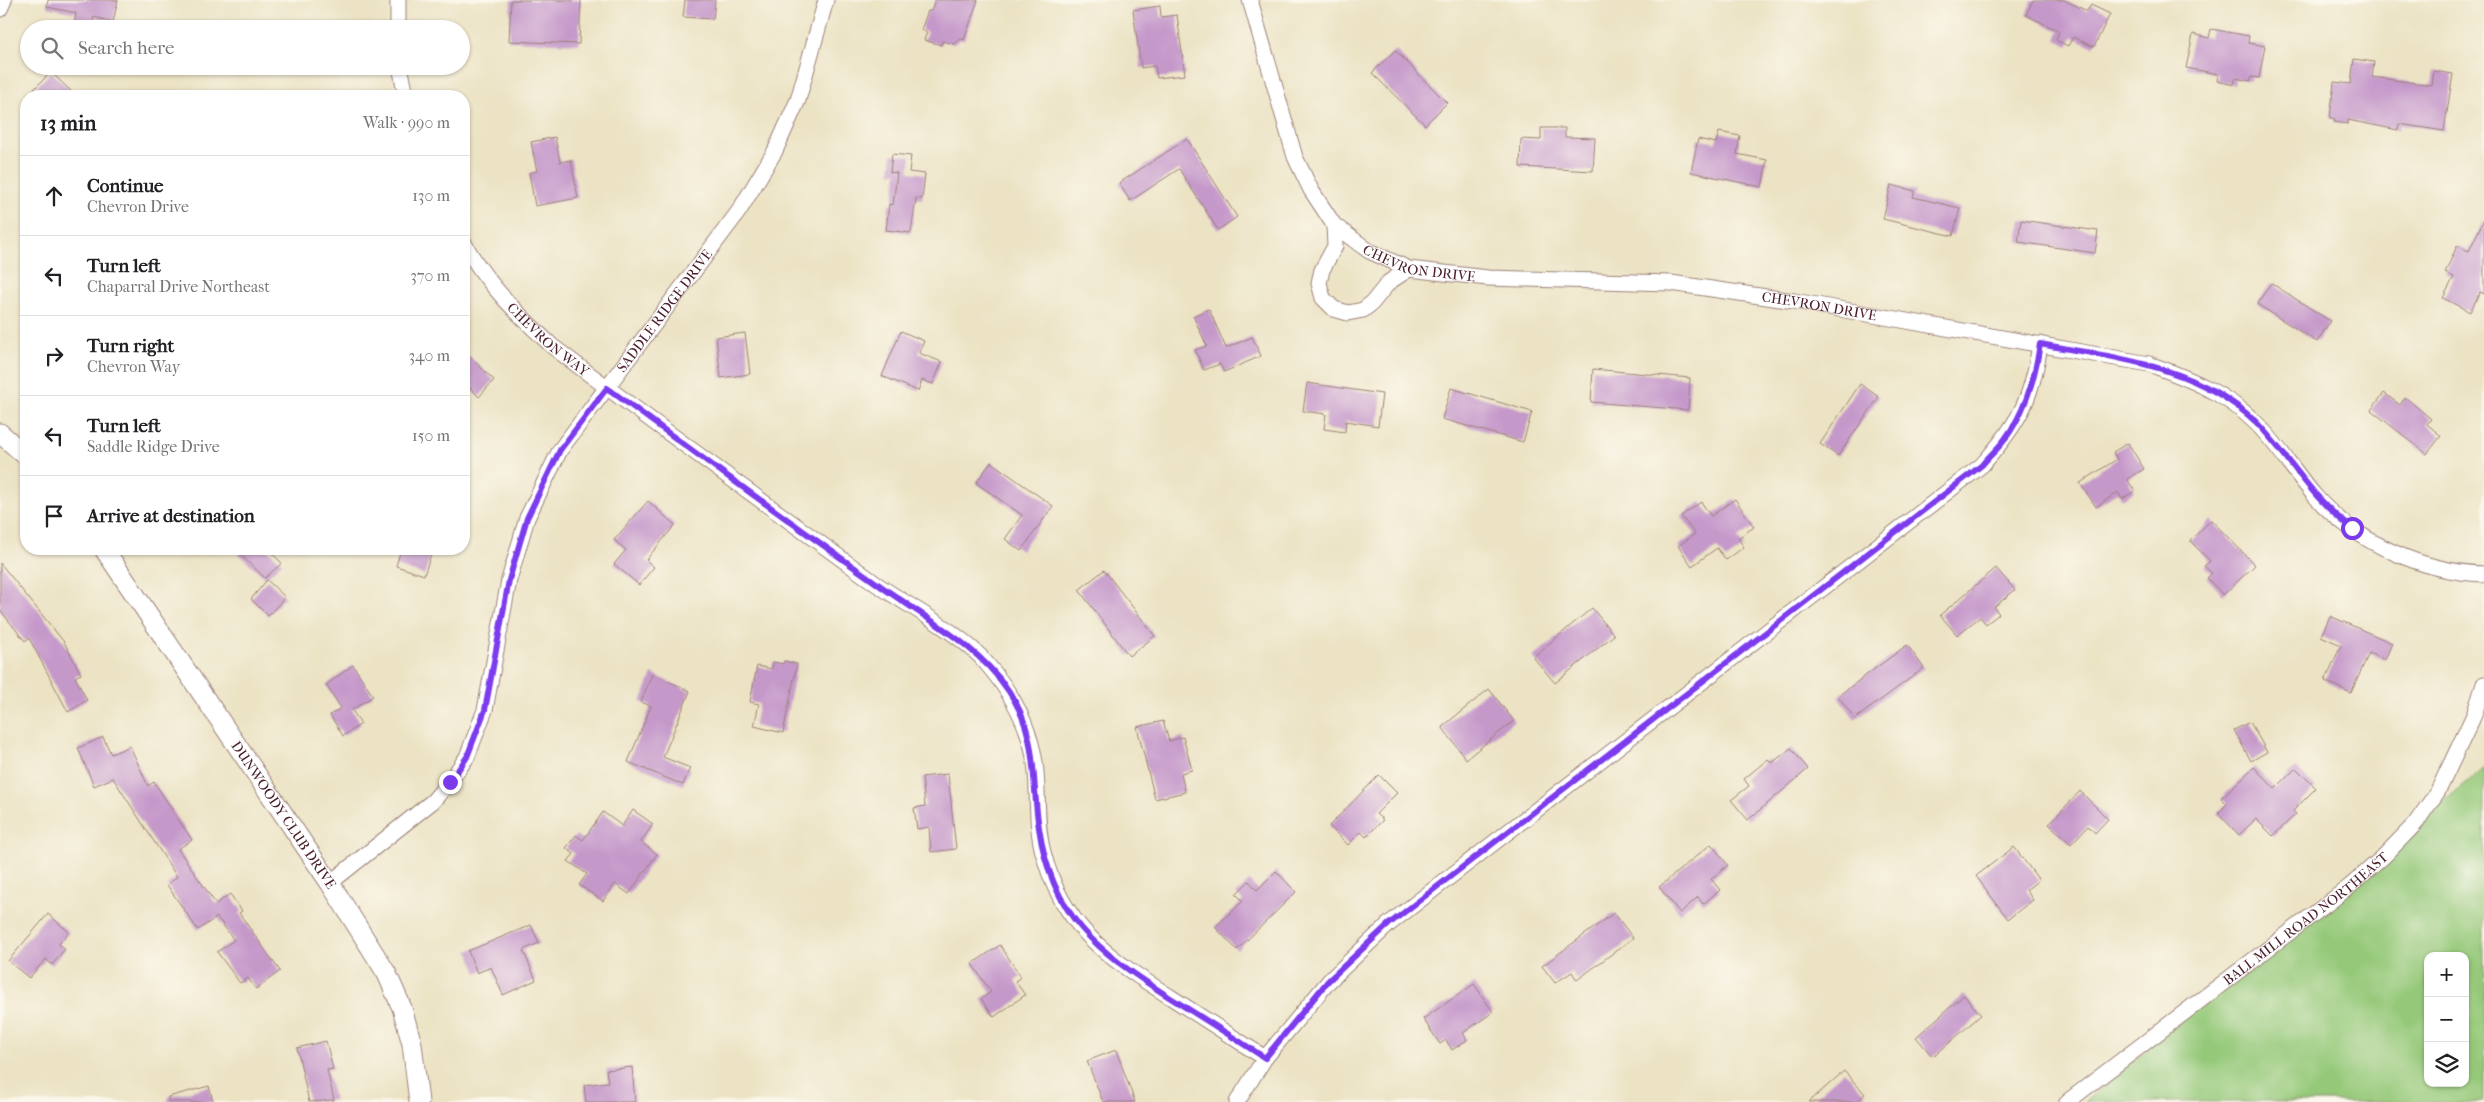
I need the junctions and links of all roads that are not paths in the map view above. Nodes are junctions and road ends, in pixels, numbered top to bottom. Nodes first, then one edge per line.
1 (4, 0) edge
2 (398, 0) edge
3 (826, 0) edge
4 (1250, 0) edge
5 (0, 9) edge
6 (398, 20) edge
7 (402, 75) edge
8 (405, 90) edge
9 (1334, 225) junction
10 (470, 255) edge
11 (1409, 269) junction
12 (2040, 344) junction
13 (607, 388) junction
14 (0, 433) edge
15 (20, 451) edge
16 (108, 555) edge
17 (2484, 574) edge
18 (2484, 684) edge
19 (330, 883) junction
20 (1265, 1058) junction
21 (419, 1102) edge
22 (1237, 1102) edge
23 (2067, 1102) edge

1 - 5 street
2 - 6 street
3 - 13 street, SADDLE RIDGE DRIVE
4 - 9 street, CHEVRON DRIVE
7 - 8 street
9 - 11 street, CHEVRON DRIVE
9 - 11 street
10 - 13 street, CHEVRON WAY
11 - 12 street, CHEVRON DRIVE
12 - 17 street, CHEVRON DRIVE
12 - 20 street
13 - 19 street, SADDLE RIDGE DRIVE
13 - 20 street, CHEVRON WAY
14 - 15 street
16 - 19 street, DUNWOODY CLUB DRIVE
18 - 23 street, BALL MILL ROAD NORTHEAST
19 - 21 street, DUNWOODY CLUB DRIVE
20 - 22 street

